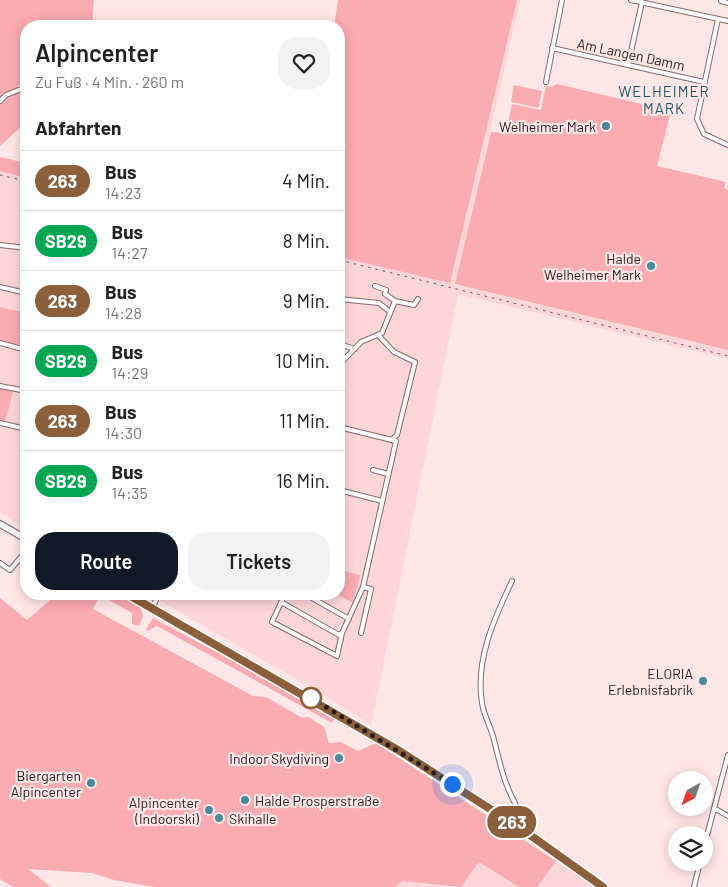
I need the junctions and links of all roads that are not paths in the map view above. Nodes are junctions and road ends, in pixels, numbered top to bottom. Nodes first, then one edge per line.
1 (562, 0) edge
2 (631, 0) edge
3 (721, 1) dead end
4 (642, 2) junction
5 (728, 3) edge
6 (718, 19) junction
7 (728, 21) edge
8 (552, 48) junction
9 (628, 65) junction
10 (546, 82) dead end
11 (704, 82) junction
12 (20, 89) edge
13 (0, 101) edge
14 (728, 145) edge
15 (0, 245) edge
16 (20, 247) edge
17 (375, 286) dead end
18 (0, 287) edge
19 (20, 292) edge
20 (418, 299) dead end
21 (345, 300) edge
22 (395, 301) junction
23 (390, 312) junction
24 (378, 335) junction
25 (0, 343) edge
26 (345, 346) edge
27 (20, 348) edge
28 (355, 348) junction
29 (345, 359) edge
30 (0, 386) edge
31 (20, 390) edge
32 (0, 423) edge
33 (20, 428) edge
34 (345, 428) edge
35 (391, 440) junction
36 (373, 470) dead end
37 (388, 474) junction
38 (345, 492) edge
39 (382, 501) junction
40 (0, 524) edge
41 (20, 535) edge
42 (20, 558) edge
43 (0, 561) edge
44 (512, 581) dead end
45 (363, 586) junction
46 (138, 600) edge
47 (156, 600) edge
48 (316, 600) edge
49 (281, 602) joint
50 (153, 608) junction
51 (354, 608) junction
52 (365, 612) junction
53 (349, 619) junction
54 (342, 633) junction
55 (361, 633) dead end
56 (728, 755) edge
57 (714, 808) junction
58 (728, 816) edge
59 (512, 823) junction
60 (709, 826) edge
61 (698, 871) edge
62 (603, 887) edge
63 (694, 887) edge

1 - 8 street
2 - 4 street
3 - 5 street
4 - 6 street
4 - 9 street
6 - 7 street
6 - 11 street
8 - 9 street, Am Langen Damm
8 - 10 street
9 - 11 street, Am Langen Damm
11 - 14 street
12 - 13 street
15 - 16 street
17 - 22 street
18 - 19 street
20 - 22 street
21 - 23 street
22 - 23 street
23 - 24 street
24 - 28 street
24 - 35 street
25 - 27 street
26 - 28 street
28 - 29 street
30 - 31 street
32 - 33 street
34 - 35 street
35 - 37 street
36 - 37 street
37 - 39 street
38 - 39 street
39 - 45 street
40 - 41 main road
42 - 43 street
44 - 59 street
45 - 51 street
45 - 52 street
46 - 50 main road
47 - 50 street
48 - 53 street
49 - 54 street
49 - 54 street
50 - 59 main road
51 - 52 street
51 - 53 street
52 - 55 street
53 - 54 street
56 - 57 street
57 - 58 street
57 - 60 street
59 - 62 main road
61 - 63 street

